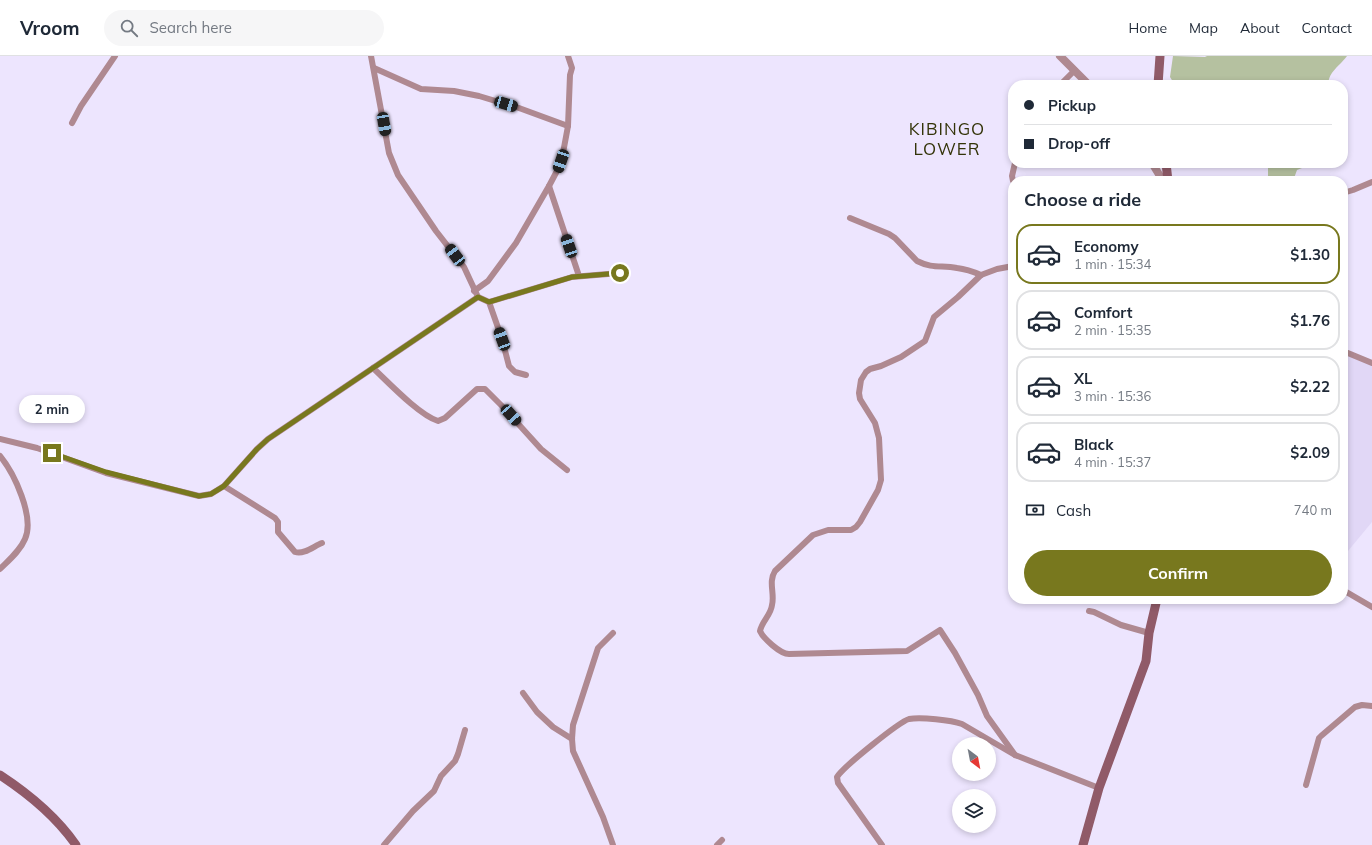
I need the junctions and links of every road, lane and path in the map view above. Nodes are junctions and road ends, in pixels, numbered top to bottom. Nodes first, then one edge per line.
1 (115, 56) edge
2 (370, 56) edge
3 (568, 56) edge
4 (1060, 56) edge
5 (1160, 56) edge
6 (374, 68) junction
7 (1075, 70) junction
8 (1065, 80) edge
9 (1084, 80) edge
10 (1158, 80) edge
11 (72, 123) dead end
12 (568, 126) junction
13 (1372, 182) edge
14 (549, 186) junction
15 (1348, 192) edge
16 (850, 218) dead end
17 (1008, 267) edge
18 (620, 273) dead end
19 (981, 275) junction
20 (579, 276) junction
21 (474, 291) junction
22 (478, 297) junction
23 (489, 302) junction
24 (1348, 353) edge
25 (1372, 363) edge
26 (373, 368) junction
27 (526, 375) dead end
28 (0, 439) edge
29 (0, 456) edge
30 (567, 470) dead end
31 (224, 486) junction
32 (322, 543) dead end
33 (0, 569) edge
34 (1348, 593) edge
35 (1156, 604) edge
36 (1372, 607) edge
37 (1089, 610) dead end
38 (1149, 633) junction
39 (613, 634) dead end
40 (523, 693) dead end
41 (1372, 706) edge
42 (465, 730) dead end
43 (572, 739) junction
44 (1015, 755) junction
45 (0, 775) edge
46 (1306, 785) dead end
47 (1099, 788) junction
48 (722, 840) dead end
49 (76, 845) edge
50 (384, 845) edge
51 (613, 845) edge
52 (717, 845) edge
53 (882, 845) edge
54 (1083, 845) edge

1 - 11 street
2 - 6 street
3 - 12 street
4 - 7 street
5 - 10 main road
6 - 12 street
6 - 21 street
7 - 8 street
7 - 9 street
12 - 14 street
13 - 15 street
14 - 20 street
14 - 21 street
16 - 19 street
17 - 19 street
18 - 20 street
19 - 44 street
20 - 23 street
21 - 22 street
22 - 23 street
22 - 26 street
23 - 27 street
24 - 25 street
26 - 30 street
26 - 31 street
28 - 31 street
29 - 33 street
31 - 32 street
34 - 36 street
35 - 38 main road
37 - 38 street
38 - 47 main road
39 - 43 street
40 - 43 street
41 - 46 street
42 - 50 street
43 - 51 street
44 - 47 street
44 - 53 street
45 - 49 main road
47 - 54 main road
48 - 52 street

